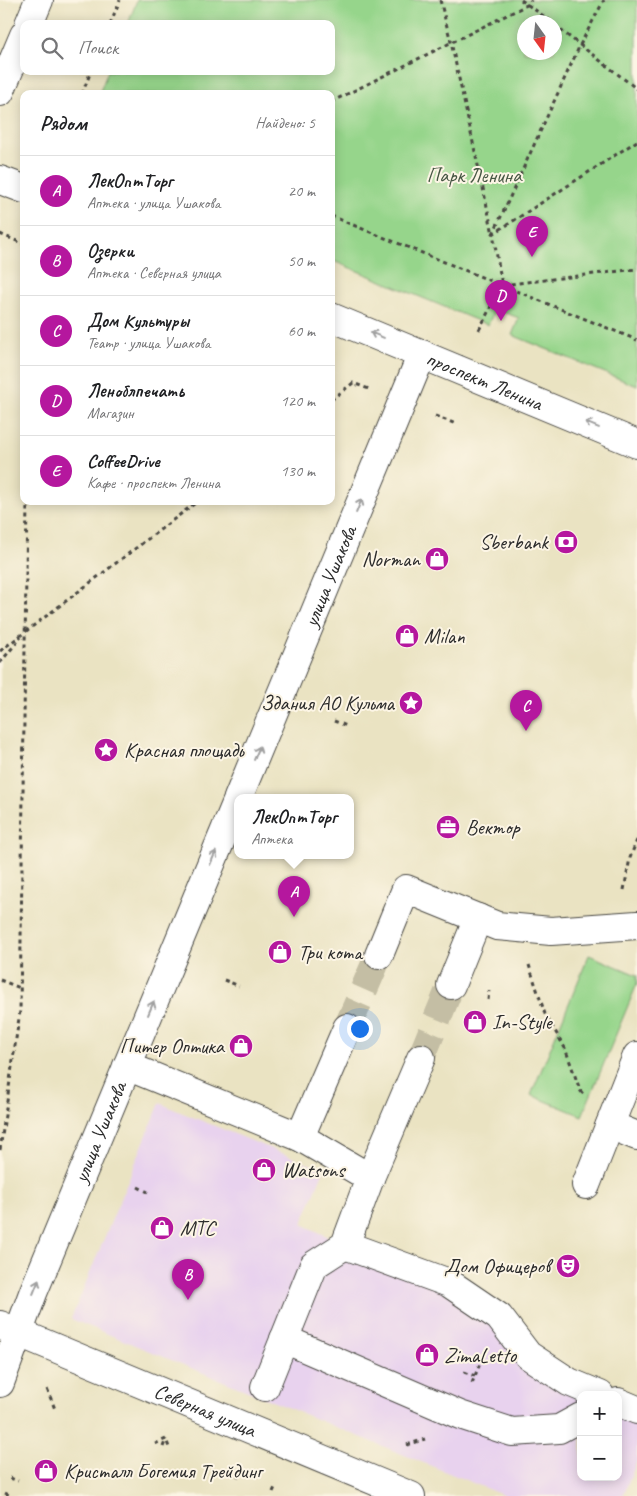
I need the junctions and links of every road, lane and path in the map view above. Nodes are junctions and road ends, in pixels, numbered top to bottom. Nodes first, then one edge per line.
1 (39, 0) edge
2 (120, 0) edge
3 (440, 0) edge
4 (522, 0) edge
5 (531, 0) edge
6 (604, 0) edge
7 (528, 4) junction
8 (542, 15) edge
9 (31, 20) edge
10 (112, 20) edge
11 (562, 31) edge
12 (451, 42) junction
13 (20, 44) edge
14 (580, 45) junction
15 (89, 75) edge
16 (637, 89) edge
17 (84, 90) edge
18 (0, 92) edge
19 (335, 100) edge
20 (637, 141) edge
21 (335, 218) edge
22 (0, 234) edge
23 (493, 234) junction
24 (20, 242) edge
25 (637, 269) edge
26 (502, 285) junction
27 (335, 319) edge
28 (479, 330) dead end
29 (637, 340) edge
30 (422, 354) junction
31 (353, 383) dead end
32 (335, 397) edge
33 (637, 444) edge
34 (27, 505) edge
35 (193, 505) edge
36 (25, 633) junction
37 (0, 651) edge
38 (0, 663) edge
39 (334, 721) dead end
40 (347, 726) dead end
41 (240, 794) edge
42 (234, 809) edge
43 (637, 840) edge
44 (478, 918) junction
45 (627, 926) edge
46 (518, 928) junction
47 (379, 955) tunnel mouth
48 (0, 980) edge
49 (224, 980) dead end
50 (451, 985) tunnel mouth
51 (239, 986) dead end
52 (20, 988) junction
53 (347, 1028) tunnel mouth
54 (565, 1048) dead end
55 (637, 1056) edge
56 (421, 1058) tunnel mouth
57 (127, 1066) junction
58 (610, 1125) junction
59 (637, 1136) edge
60 (300, 1137) junction
61 (0, 1150) edge
62 (370, 1178) junction
63 (586, 1184) dead end
64 (138, 1187) dead end
65 (148, 1192) dead end
66 (345, 1245) junction
67 (499, 1317) junction
68 (9, 1329) edge
69 (284, 1339) junction
70 (464, 1372) dead end
71 (475, 1376) junction
72 (0, 1383) edge
73 (265, 1387) dead end
74 (47, 1389) dead end
75 (590, 1391) edge
76 (622, 1404) edge
77 (55, 1409) dead end
78 (637, 1410) edge
79 (460, 1415) junction
80 (577, 1419) edge
81 (166, 1439) junction
82 (155, 1444) dead end
83 (162, 1447) dead end
84 (170, 1450) dead end
85 (230, 1475) dead end
86 (10, 1478) dead end
87 (237, 1478) dead end
88 (18, 1481) dead end
89 (276, 1485) dead end
90 (273, 1492) dead end
91 (5, 1493) dead end
92 (11, 1496) edge
93 (411, 1496) edge

1 - 9 street
2 - 10 path
3 - 12 path
4 - 7 path
5 - 7 path
6 - 14 path
7 - 8 path
7 - 12 path
11 - 14 path
12 - 19 path
12 - 23 path
13 - 18 street
14 - 16 path
14 - 23 path
15 - 17 path
20 - 23 path
21 - 26 path
22 - 24 path
23 - 26 path
25 - 26 path
26 - 28 path
26 - 29 path
30 -> 27 street, проспект Ленина
33 -> 30 street, проспект Ленина
41 -> 30 street, улица Ушакова
31 - 32 path
34 - 36 path
35 - 36 path
36 - 37 path
36 - 38 path
36 - 52 path
39 - 40 path
57 -> 42 street, улица Ушакова
43 - 45 path
44 - 46 street
44 - 47 street
44 - 50 street
45 - 46 street
46 - 54 path
48 - 52 path
49 - 51 path
52 - 61 path
53 - 60 street
55 - 58 street
56 - 62 street
57 - 60 street
68 -> 57 street, улица Ушакова
58 - 59 street
58 - 63 street
60 - 62 street
62 - 66 street
64 - 65 path
66 - 67 street
66 - 69 street
67 - 71 path
67 - 75 street
68 - 72 street, улица Ушакова
68 - 93 street, Северная улица
69 - 73 street
69 - 79 street
70 - 71 path
71 - 79 path
74 - 77 path
76 - 78 street
79 - 80 street
81 - 82 path
81 - 83 path
81 - 84 path
85 - 87 path
86 - 88 path
89 - 90 path
91 - 92 path

